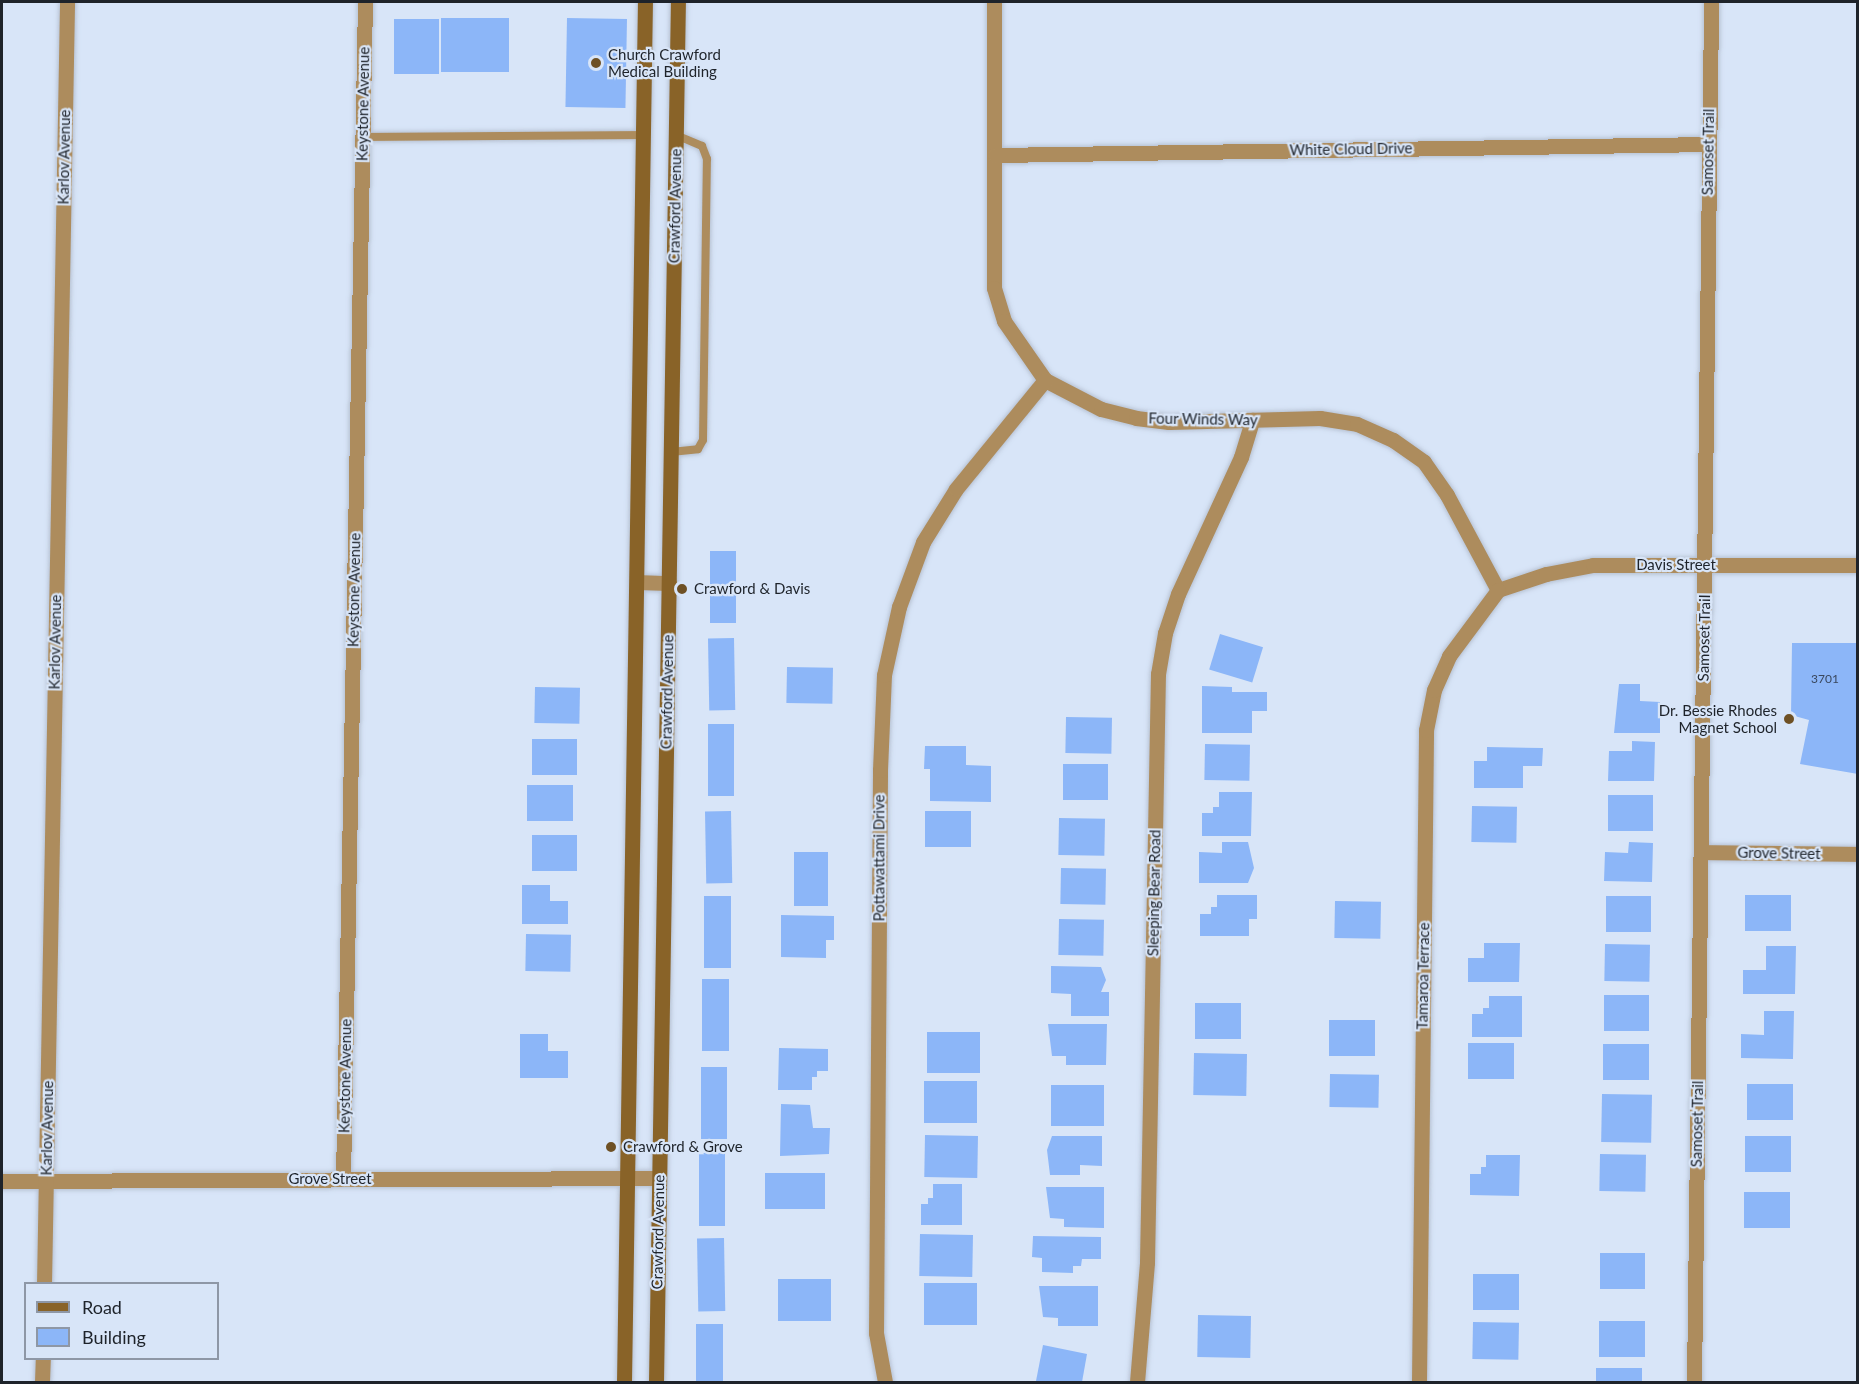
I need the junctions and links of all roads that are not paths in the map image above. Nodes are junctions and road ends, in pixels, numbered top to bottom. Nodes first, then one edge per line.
1 (67, 2) edge
2 (365, 2) edge
3 (645, 2) edge
4 (678, 2) edge
5 (994, 2) edge
6 (1711, 2) edge
7 (644, 135) junction
8 (676, 135) junction
9 (362, 136) junction
10 (1708, 144) junction
11 (995, 155) junction
12 (1045, 380) junction
13 (1252, 420) junction
14 (671, 452) junction
15 (1705, 565) junction
16 (1857, 565) edge
17 (637, 582) junction
18 (669, 583) junction
19 (1498, 590) junction
20 (1701, 852) junction
21 (1857, 854) edge
22 (627, 1178) junction
23 (659, 1178) junction
24 (343, 1179) junction
25 (2, 1181) edge
26 (46, 1181) junction
27 (44, 1282) edge
28 (43, 1360) edge
29 (42, 1383) edge
30 (624, 1383) edge
31 (656, 1383) edge
32 (885, 1383) edge
33 (1137, 1383) edge
34 (1419, 1383) edge
35 (1694, 1383) edge

1 - 26 street, Karlov Avenue
2 - 9 street, Keystone Avenue
3 - 7 main road
4 - 8 main road, Crawford Avenue
5 - 11 street, Four Winds Way
6 - 10 street, Samoset Trail
7 - 9 lane
7 - 17 main road
8 - 14 main road, Crawford Avenue
8 - 14 lane
9 - 24 street, Keystone Avenue
10 - 11 street, White Cloud Drive
10 - 15 street, Samoset Trail
11 - 12 street, Four Winds Way
12 - 13 street, Four Winds Way
12 - 32 street, Pottawattami Drive
13 - 19 street, Four Winds Way
13 - 33 street, Sleeping Bear Road
14 - 18 main road, Crawford Avenue
15 - 16 street, Davis Street
15 - 19 street, Davis Street
15 - 20 street, Samoset Trail
17 - 18 street
17 - 22 main road
18 - 23 main road, Crawford Avenue
19 - 34 street, Tamaroa Terrace
20 - 21 street, Grove Street
20 - 35 street, Samoset Trail
22 - 23 street, Grove Street
22 - 24 street, Grove Street
22 - 30 main road
23 - 31 main road, Crawford Avenue
24 - 26 street, Grove Street
25 - 26 street, Grove Street
26 - 27 street, Karlov Avenue
28 - 29 street

